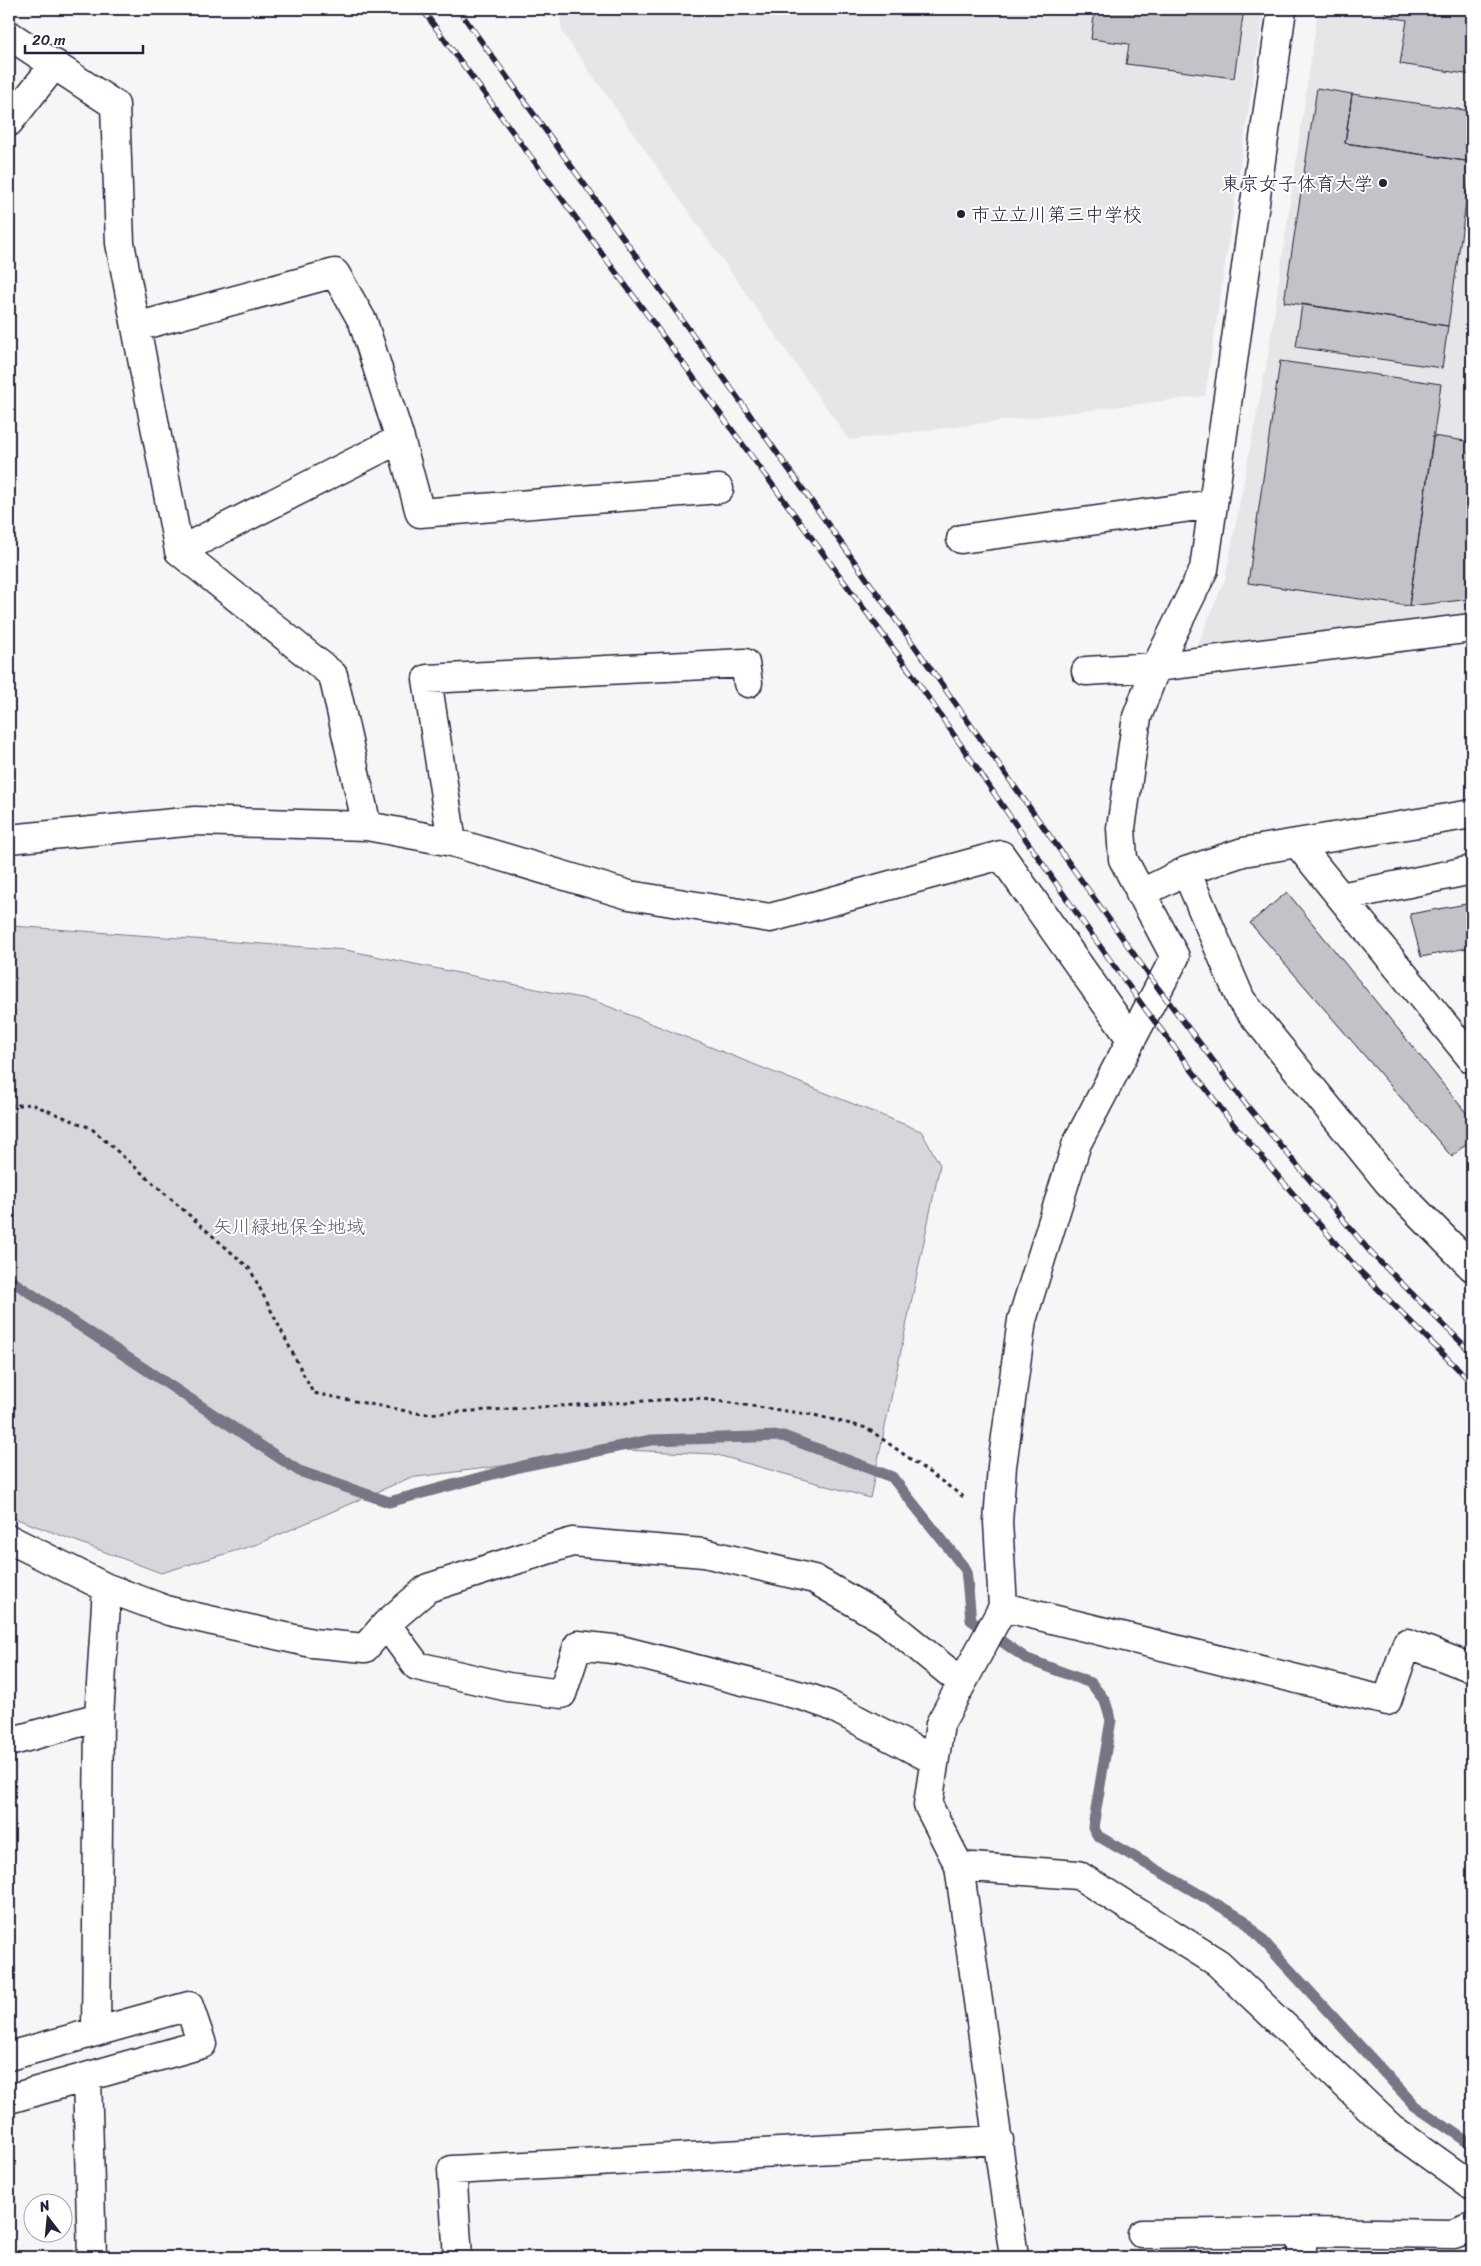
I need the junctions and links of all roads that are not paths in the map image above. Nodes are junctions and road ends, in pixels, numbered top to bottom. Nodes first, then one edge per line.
1 (1282, 9) edge
2 (9, 35) edge
3 (55, 64) junction
4 (9, 122) edge
5 (136, 327) junction
6 (400, 439) junction
7 (719, 489) dead end
8 (1213, 504) junction
9 (960, 539) dead end
10 (179, 551) junction
11 (1472, 628) edge
12 (1156, 667) junction
13 (1086, 671) dead end
14 (748, 683) dead end
15 (1472, 814) edge
16 (367, 826) junction
17 (9, 839) edge
18 (452, 842) junction
19 (1297, 844) junction
20 (1472, 870) edge
21 (1186, 871) junction
22 (1140, 894) junction
23 (1341, 897) junction
24 (1132, 1039) junction
25 (1469, 1053) edge
26 (1472, 1267) edge
27 (9, 1538) edge
28 (107, 1588) junction
29 (1002, 1608) junction
30 (386, 1624) junction
31 (1472, 1668) edge
32 (961, 1682) junction
33 (99, 1717) junction
34 (9, 1742) edge
35 (934, 1760) junction
36 (958, 1866) junction
37 (96, 2032) junction
38 (9, 2056) edge
39 (88, 2077) junction
40 (9, 2099) edge
41 (999, 2140) junction
42 (1472, 2186) edge
43 (1472, 2226) edge
44 (1142, 2234) dead end
45 (1302, 2244) edge
46 (92, 2257) edge
47 (458, 2257) edge
48 (1014, 2257) edge

1 - 8 street
2 - 3 street
3 - 4 street
3 - 5 street
5 - 6 street
5 - 10 street
6 - 7 street
6 - 10 street
8 - 9 street
8 - 12 street
10 - 16 street
11 - 12 street
12 - 13 street
12 - 22 street
14 - 18 street
15 - 19 street
16 - 17 street
16 - 18 street
18 - 24 street
19 - 21 street
19 - 23 street
20 - 23 street
21 - 22 street
21 - 26 street
22 - 24 street
23 - 25 street
24 - 29 street
27 - 28 street
28 - 30 street
28 - 33 street
29 - 31 street
29 - 32 street
30 - 32 street
30 - 35 street
32 - 35 street
33 - 34 street
33 - 37 street
35 - 36 street
36 - 41 street
36 - 42 street
37 - 38 street
37 - 39 street
39 - 40 street
39 - 46 street
41 - 47 street
41 - 48 street
43 - 45 street
44 - 45 street

